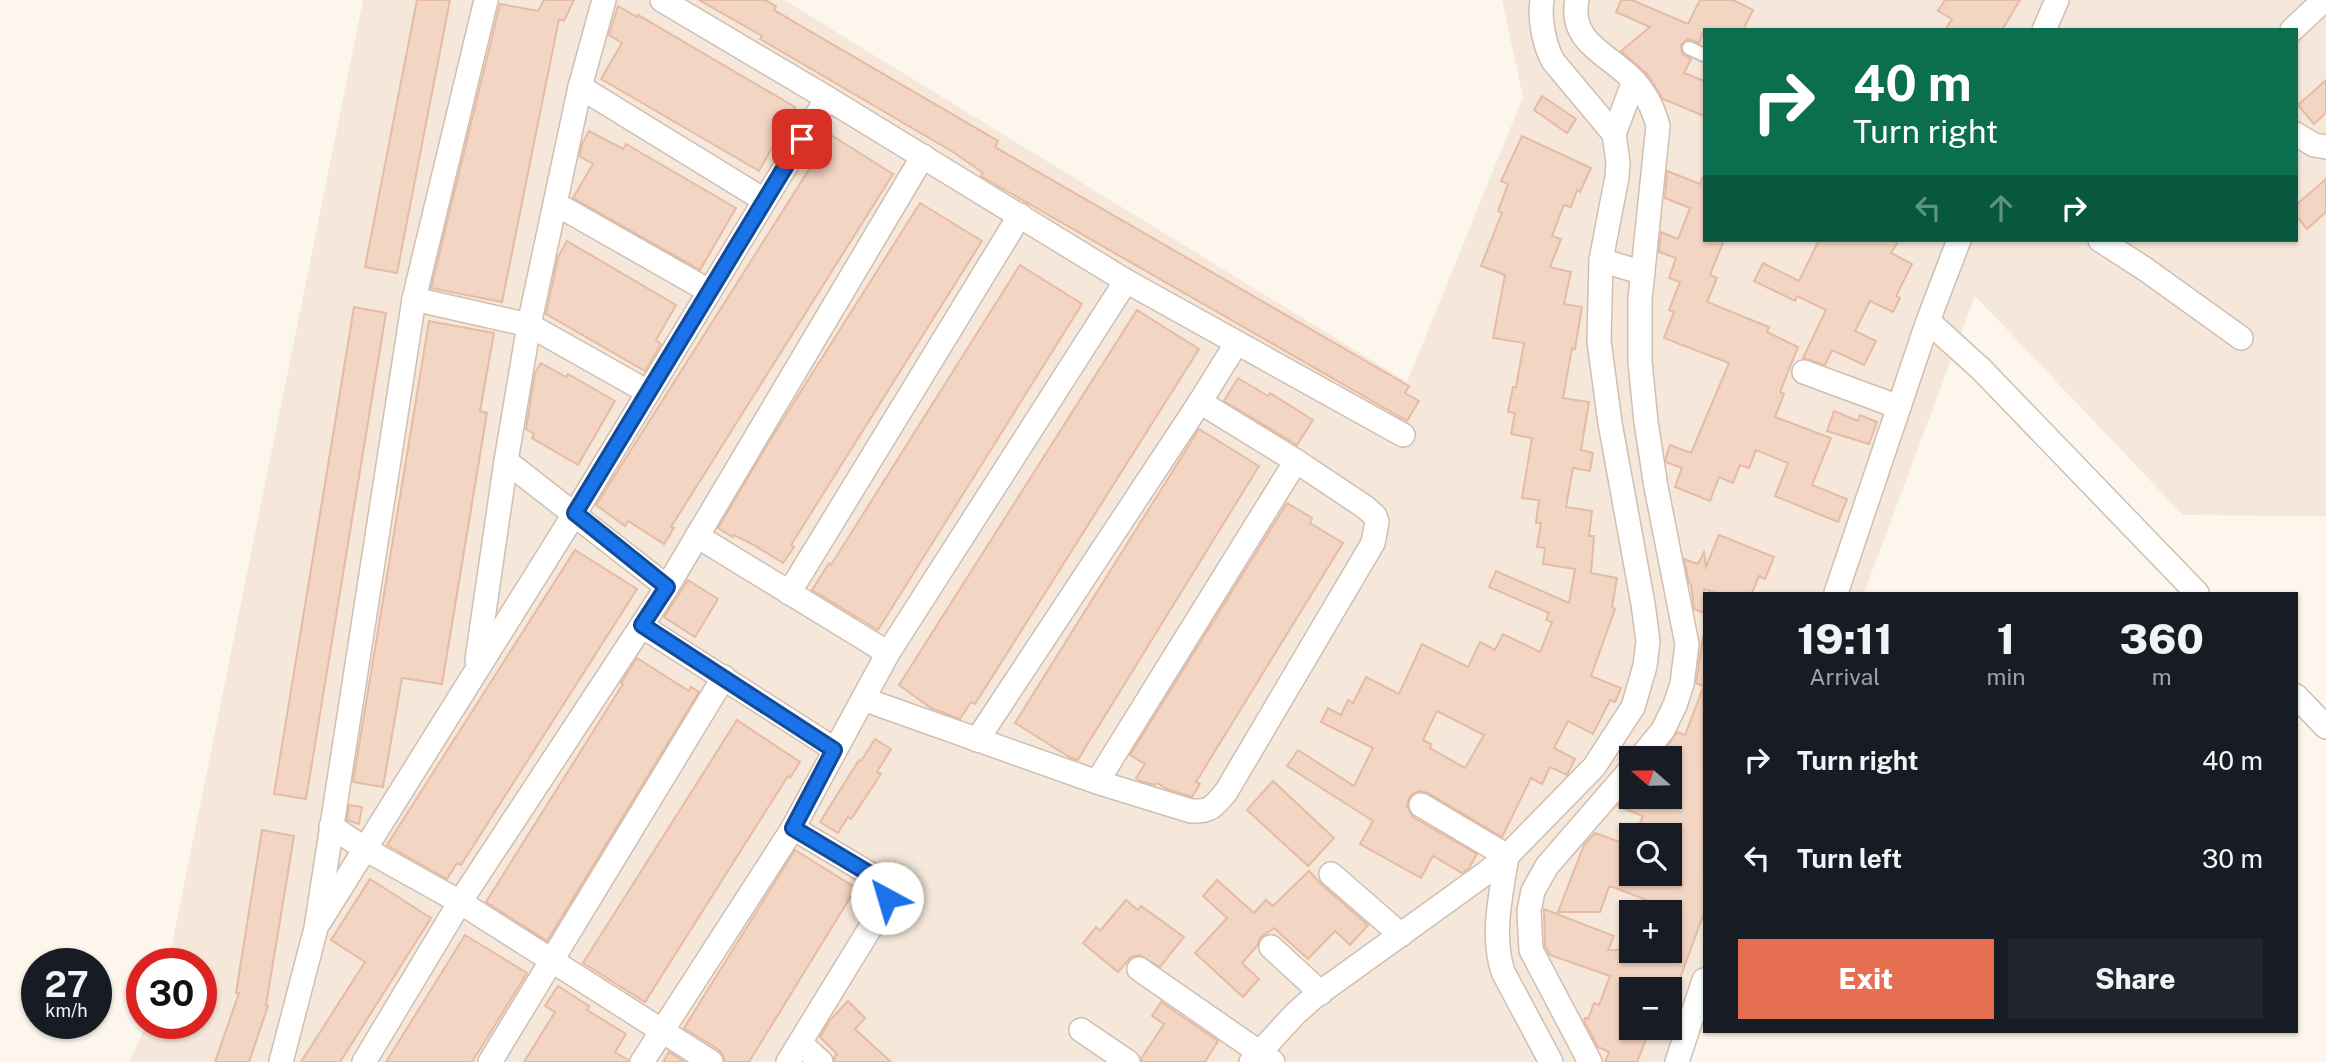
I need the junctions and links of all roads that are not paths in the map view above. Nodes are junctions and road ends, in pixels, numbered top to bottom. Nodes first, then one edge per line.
1 (486, 0) edge
2 (604, 0) edge
3 (662, 0) edge
4 (1542, 0) edge
5 (1577, 0) edge
6 (2057, 0) edge
7 (2325, 0) edge
8 (2045, 28) edge
9 (2294, 28) edge
10 (1689, 48) dead end
11 (1703, 55) edge
12 (580, 87) junction
13 (1632, 88) junction
14 (827, 98) junction
15 (1617, 126) junction
16 (2298, 135) edge
17 (2326, 147) edge
18 (923, 156) junction
19 (764, 200) junction
20 (556, 204) junction
21 (1020, 215) junction
22 (1958, 242) edge
23 (2103, 242) edge
24 (1606, 261) junction
25 (1640, 272) junction
26 (1126, 281) junction
27 (709, 291) junction
28 (414, 299) junction
29 (1928, 321) junction
30 (529, 325) junction
31 (2241, 338) dead end
32 (1236, 344) junction
33 (1804, 372) dead end
34 (648, 392) junction
35 (1200, 402) junction
36 (1899, 407) junction
37 (1403, 435) dead end
38 (506, 461) junction
39 (1296, 461) junction
40 (575, 513) junction
41 (697, 536) junction
42 (667, 587) junction
43 (1836, 592) edge
44 (2196, 592) edge
45 (789, 593) junction
46 (642, 625) junction
47 (1668, 643) junction
48 (888, 653) junction
49 (476, 668) junction
50 (724, 677) junction
51 (2298, 698) edge
52 (863, 699) junction
53 (2326, 727) edge
54 (976, 740) junction
55 (1650, 746) edge
56 (834, 750) junction
57 (1619, 777) edge
58 (1097, 782) junction
59 (1590, 796) junction
60 (1421, 805) dead end
61 (331, 826) junction
62 (793, 828) junction
63 (365, 849) junction
64 (1507, 856) junction
65 (1331, 874) dead end
66 (460, 902) junction
67 (316, 928) junction
68 (1401, 935) junction
69 (1271, 947) dead end
70 (551, 961) junction
71 (1139, 969) dead end
72 (1703, 983) edge
73 (1321, 993) junction
74 (1081, 1030) dead end
75 (660, 1031) junction
76 (794, 1053) edge
77 (1261, 1059) edge
78 (281, 1062) edge
79 (364, 1062) edge
80 (490, 1062) edge
81 (642, 1062) edge
82 (711, 1062) edge
83 (821, 1062) edge
84 (1128, 1062) edge
85 (1550, 1062) edge
86 (1590, 1062) edge
87 (1677, 1062) edge

1 - 28 street
2 - 12 street
3 - 14 street
4 - 15 street
5 - 13 street
6 - 8 street
7 - 9 street
10 - 11 lane
12 - 19 street
12 - 20 street
13 - 15 street
13 - 25 street
14 - 18 street
14 - 19 street
15 - 24 street
16 - 17 street
18 - 21 street
18 - 41 street
19 - 27 street
20 - 27 street
20 - 30 street
21 - 26 street
21 - 45 street
22 - 29 street
23 - 31 street
24 - 25 street
24 - 47 street
25 - 47 street
26 - 32 street
26 - 48 street
27 - 34 street
28 - 30 street
28 - 61 street
29 - 36 street
29 - 44 street
30 - 34 street
30 - 38 street
32 - 35 street
32 - 37 street
33 - 36 street
34 - 40 street
35 - 39 street
35 - 54 street
36 - 43 street
38 - 40 street
38 - 49 street
39 - 58 street
39 - 58 street
40 - 42 street
40 - 49 street
41 - 42 street
41 - 45 street
42 - 46 street
45 - 48 street
46 - 50 street
46 - 66 street
47 - 55 street
47 - 59 street
48 - 52 street
49 - 63 street
50 - 56 street
50 - 70 street
51 - 53 street
52 - 54 street
52 - 56 street
54 - 58 street
56 - 62 street
57 - 59 street
59 - 64 street
59 - 86 street
60 - 64 street
61 - 63 street
61 - 67 street
62 - 75 street
62 - 76 street
63 - 66 street
63 - 67 street
64 - 68 street
64 - 85 street
65 - 68 street
66 - 70 street
66 - 79 street
67 - 78 street
68 - 73 street
69 - 73 street
70 - 75 street
70 - 80 street
71 - 77 street
72 - 87 street
73 - 77 street
74 - 84 street
75 - 81 street
75 - 82 street
76 - 83 street

